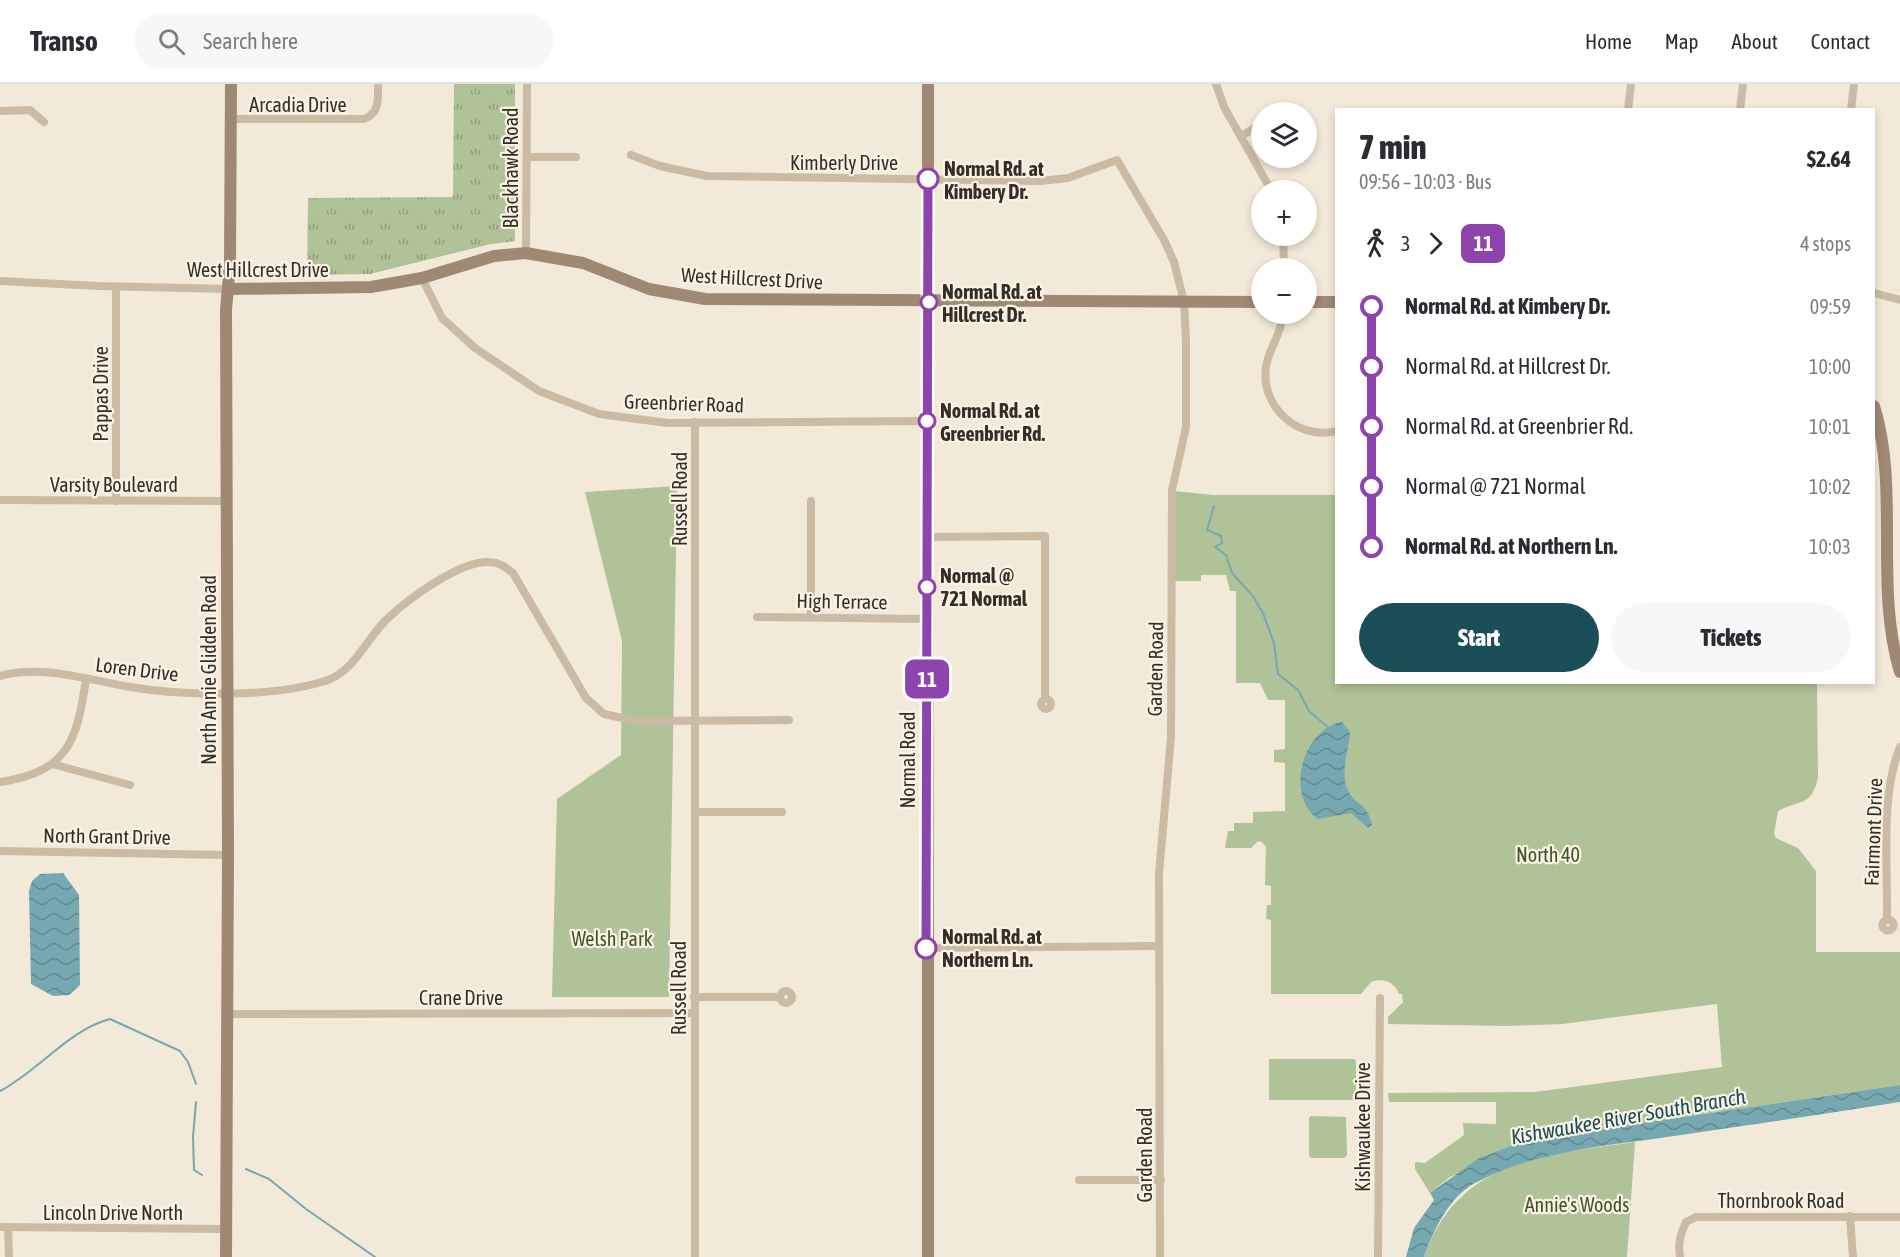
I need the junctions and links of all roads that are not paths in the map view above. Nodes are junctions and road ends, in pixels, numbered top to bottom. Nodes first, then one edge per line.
1 (231, 84) edge
2 (527, 84) edge
3 (928, 84) edge
4 (1216, 84) edge
5 (1631, 84) edge
6 (1743, 84) edge
7 (1854, 84) edge
8 (378, 86) edge
9 (1628, 108) edge
10 (1740, 108) edge
11 (1851, 108) edge
12 (0, 111) edge
13 (231, 119) junction
14 (44, 122) dead end
15 (1251, 130) edge
16 (1240, 136) junction
17 (631, 155) dead end
18 (527, 157) junction
19 (576, 157) dead end
20 (928, 179) junction
21 (1059, 180) joint
22 (1265, 180) edge
23 (526, 253) junction
24 (422, 278) junction
25 (0, 281) edge
26 (116, 287) junction
27 (229, 289) junction
28 (1875, 293) edge
29 (1900, 300) edge
30 (929, 302) junction
31 (1184, 302) junction
32 (1251, 302) edge
33 (1317, 302) edge
34 (1335, 302) edge
35 (1282, 324) edge
36 (1875, 409) edge
37 (927, 421) junction
38 (695, 422) junction
39 (1335, 431) edge
40 (0, 500) edge
41 (116, 501) junction
42 (228, 501) junction
43 (811, 501) dead end
44 (927, 537) junction
45 (757, 617) dead end
46 (811, 617) junction
47 (927, 619) junction
48 (1900, 672) edge
49 (0, 676) edge
50 (86, 680) junction
51 (228, 694) junction
52 (1045, 699) dead end
53 (694, 719) junction
54 (789, 720) dead end
55 (1900, 747) edge
56 (52, 764) junction
57 (0, 782) edge
58 (130, 785) dead end
59 (696, 812) junction
60 (782, 812) dead end
61 (0, 851) edge
62 (228, 855) junction
63 (1887, 919) dead end
64 (1158, 946) junction
65 (926, 948) junction
66 (694, 997) junction
67 (779, 997) dead end
68 (1380, 998) dead end
69 (694, 1013) junction
70 (228, 1014) junction
71 (1079, 1180) dead end
72 (1161, 1180) junction
73 (1850, 1216) junction
74 (1900, 1217) edge
75 (4, 1227) edge
76 (226, 1229) junction
77 (9, 1257) edge
78 (226, 1257) edge
79 (695, 1257) edge
80 (928, 1257) edge
81 (1160, 1257) edge
82 (1378, 1257) edge
83 (1680, 1257) edge
84 (1852, 1257) edge

1 - 13 street, North Annie Glidden Road
2 - 18 street, Blackhawk Road
3 - 20 street, Normal Road
4 - 16 street
5 - 9 street
6 - 10 street
7 - 11 street
8 - 13 street, Arcadia Drive
12 - 14 street
13 - 27 street, North Annie Glidden Road
15 - 16 street
16 - 22 street
17 - 20 street, Kimberly Drive
18 - 19 street
18 - 23 street, Blackhawk Road
20 - 21 street, Kimberly Drive
20 - 30 street, Normal Road
21 - 31 street, Garden Road
23 - 24 street, West Hillcrest Drive
23 - 30 street, West Hillcrest Drive
24 - 27 street, West Hillcrest Drive
24 - 38 street, Greenbrier Road
25 - 26 street, West Hillcrest Drive
26 - 27 street, West Hillcrest Drive
26 - 41 street, Pappas Drive
27 - 42 street, North Annie Glidden Road
28 - 29 street
30 - 31 street, West Hillcrest Drive
30 - 37 street, Normal Road
31 - 32 street, West Hillcrest Drive
31 - 64 street, Garden Road
33 - 34 street
35 - 39 street
36 - 48 street
37 - 38 street, Greenbrier Road
37 - 44 street, Normal Road
38 - 53 street, Russell Road
40 - 41 street, Varsity Boulevard
41 - 42 street, Varsity Boulevard
42 - 51 street, North Annie Glidden Road
43 - 46 street
44 - 47 street, Normal Road
44 - 52 street
45 - 46 street, High Terrace
46 - 47 street, High Terrace
47 - 65 street, Normal Road
49 - 50 street, Loren Drive
50 - 51 street, Loren Drive
50 - 56 street
51 - 53 street, Loren Drive
51 - 62 street, North Annie Glidden Road
53 - 54 street
53 - 59 street, Russell Road
55 - 63 street, Fairmont Drive
56 - 57 street
56 - 58 street
59 - 60 street
59 - 66 street, Russell Road
61 - 62 street, North Grant Drive
62 - 70 street, North Annie Glidden Road
64 - 65 street
64 - 72 street, Garden Road
65 - 80 street, Normal Road
66 - 67 street
66 - 69 street, Russell Road
68 - 82 street, Kishwaukee Drive
69 - 70 street, Crane Drive
69 - 79 street, Russell Road
70 - 76 street, North Annie Glidden Road
71 - 72 street
72 - 81 street, Garden Road
73 - 74 street, Thornbrook Road
73 - 83 street, Thornbrook Road
73 - 84 street
75 - 76 street, Lincoln Drive North
75 - 77 street
76 - 78 street, North Annie Glidden Road

